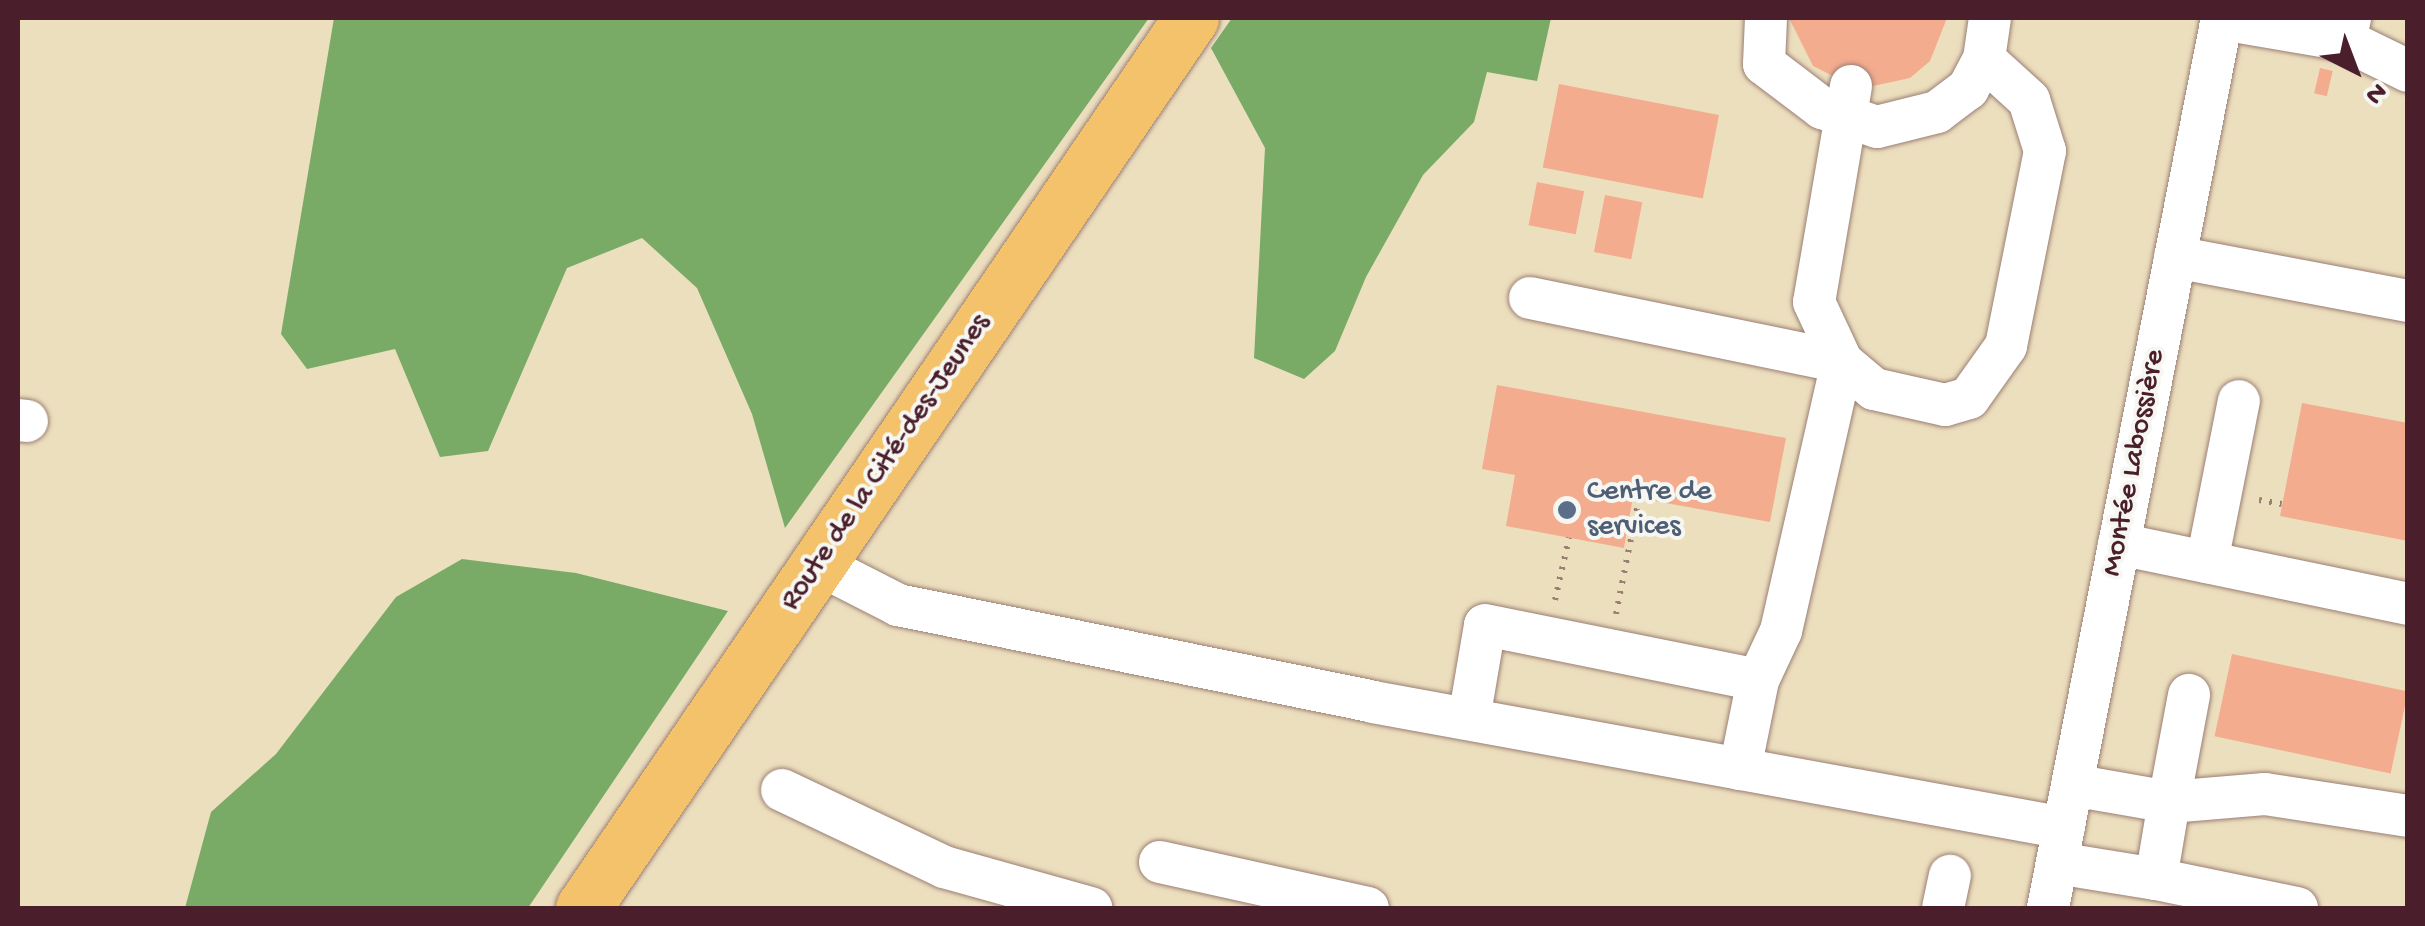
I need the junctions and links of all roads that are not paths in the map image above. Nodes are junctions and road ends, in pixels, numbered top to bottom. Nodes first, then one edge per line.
1 (1191, 18) edge
2 (1766, 18) edge
3 (1990, 18) edge
4 (2222, 18) edge
5 (2348, 29) edge
6 (1984, 59) junction
7 (2408, 71) edge
8 (1850, 104) junction
9 (2175, 257) junction
10 (1530, 298) dead end
11 (2408, 301) edge
12 (1842, 362) junction
13 (2239, 401) dead end
14 (2119, 544) junction
15 (2207, 562) junction
16 (818, 564) junction
17 (2408, 604) edge
18 (1758, 680) junction
19 (2189, 695) dead end
20 (1469, 719) junction
21 (1740, 768) junction
22 (2072, 785) junction
23 (782, 790) dead end
24 (2170, 802) junction
25 (2408, 816) edge
26 (2060, 846) junction
27 (1160, 862) dead end
28 (2156, 879) junction
29 (593, 905) edge
30 (1091, 908) edge
31 (1368, 908) edge
32 (2048, 908) edge
33 (2298, 908) edge

1 - 16 main road, Route de la Cité-des-Jeunes
2 - 8 street
3 - 6 street
4 - 5 street
4 - 9 street, Montée Labossière
5 - 7 street
6 - 8 street
6 - 12 street
8 - 12 street
9 - 11 street
9 - 14 street, Montée Labossière
10 - 12 street
12 - 18 street
13 - 15 street
14 - 15 street
14 - 22 street, Montée Labossière
15 - 17 street
16 - 20 street
16 - 29 main road, Route de la Cité-des-Jeunes
18 - 20 street
18 - 21 street
19 - 24 street
20 - 21 street
21 - 26 street
22 - 24 street
22 - 26 street, Montée Labossière
23 - 30 street
24 - 25 street
24 - 28 street
26 - 28 street
26 - 32 street, Montée Labossière
27 - 31 street
28 - 33 street

